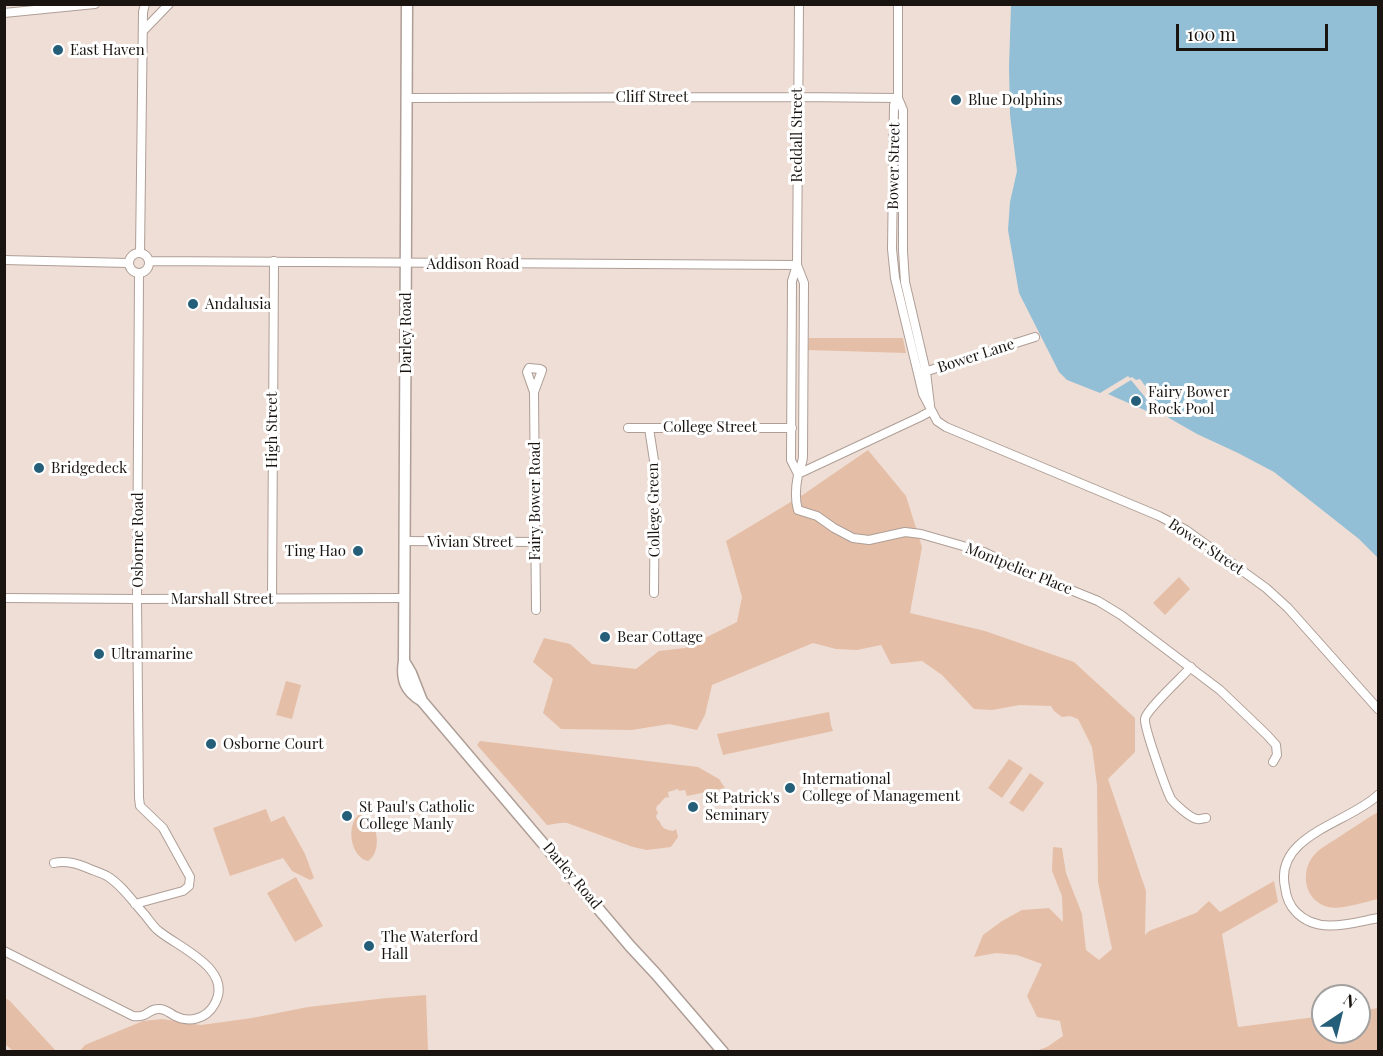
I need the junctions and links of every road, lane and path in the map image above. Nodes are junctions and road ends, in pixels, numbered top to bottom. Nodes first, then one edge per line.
1 (95, 4) edge
2 (145, 4) edge
3 (169, 4) edge
4 (407, 4) edge
5 (799, 4) edge
6 (898, 4) edge
7 (4, 13) edge
8 (143, 31) junction
9 (797, 97) junction
10 (406, 98) junction
11 (898, 98) junction
12 (140, 253) junction
13 (4, 260) edge
14 (149, 261) junction
15 (274, 261) junction
16 (128, 263) junction
17 (406, 263) junction
18 (796, 266) junction
19 (139, 274) junction
20 (1035, 337) dead end
21 (921, 373) junction
22 (534, 392) dead end
23 (931, 411) junction
24 (628, 428) dead end
25 (649, 428) junction
26 (792, 428) junction
27 (798, 474) junction
28 (798, 510) joint
29 (404, 542) junction
30 (535, 542) junction
31 (654, 593) dead end
32 (4, 598) edge
33 (272, 598) junction
34 (404, 598) junction
35 (137, 599) junction
36 (536, 610) dead end
37 (1191, 666) junction
38 (1378, 709) edge
39 (1273, 762) dead end
40 (1378, 795) edge
41 (1206, 818) dead end
42 (54, 863) dead end
43 (135, 904) junction
44 (1378, 918) edge
45 (4, 951) edge
46 (723, 1052) edge

1 - 7 street
2 - 8 street
3 - 8 street
4 - 10 street, Darley Road
5 - 9 street, Reddall Street
6 - 11 street, Bower Street
8 - 12 street
9 - 10 street, Cliff Street
9 - 11 street, Cliff Street
9 - 18 street, Reddall Street
10 - 17 street, Darley Road
11 - 21 street, Bower Street
12 - 14 street
12 - 16 street
13 - 16 street
14 - 15 street, Addison Road
14 - 19 street
15 - 17 street, Addison Road
15 - 33 street, High Street
16 - 19 street
17 - 18 street, Addison Road
17 - 29 street, Darley Road
18 - 26 street, Reddall Street
18 - 27 street, Reddall Street
19 - 35 street, Osborne Road
20 - 21 street, Bower Lane
21 - 23 street, Bower Street
22 - 30 street, Fairy Bower Road
23 - 27 street
23 - 38 street, Bower Street
24 - 25 street, College Street
25 - 26 street, College Street
25 - 31 street, College Green
26 - 27 street, Reddall Street
27 - 28 street, Reddall Street
28 - 37 street, Montpelier Place
29 - 30 street, Vivian Street
29 - 34 street, Darley Road
30 - 36 street, Fairy Bower Road
32 - 35 street, Marshall Street
33 - 34 street, Marshall Street
33 - 35 street, Marshall Street
34 - 46 street, Darley Road
35 - 43 street, Osborne Road
37 - 39 street, Montpelier Place
37 - 41 street
40 - 44 street
42 - 43 street
43 - 45 street

